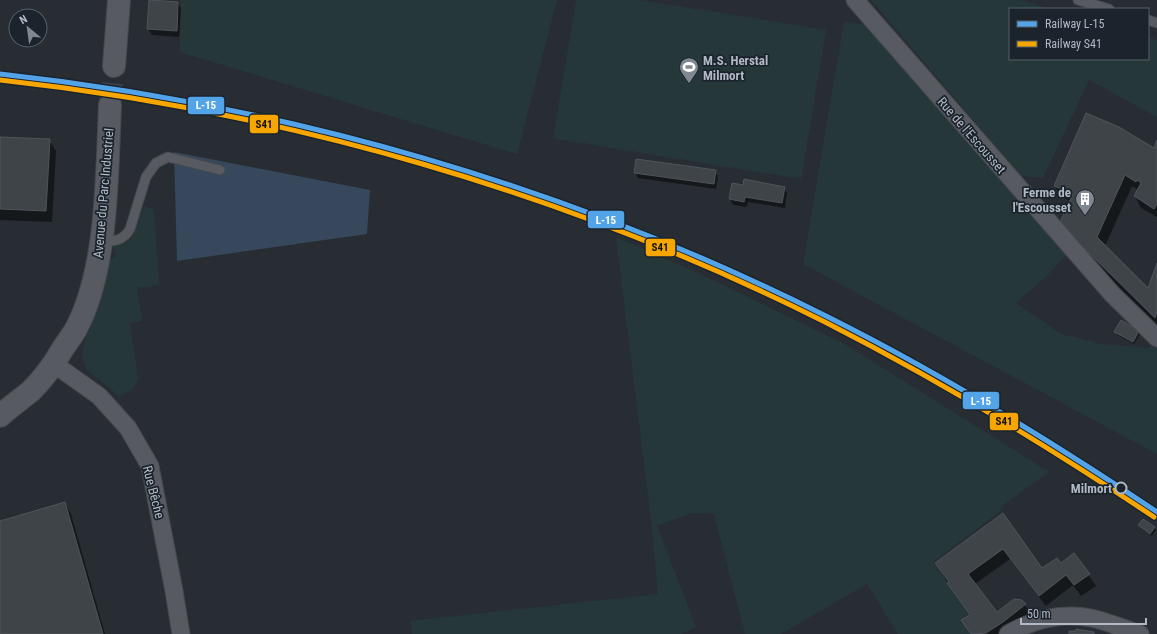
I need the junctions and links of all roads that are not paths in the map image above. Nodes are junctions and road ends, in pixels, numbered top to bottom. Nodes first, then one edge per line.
1 (119, 0) edge
2 (855, 0) edge
3 (1078, 0) edge
4 (1106, 8) edge
5 (114, 66) tunnel mouth
6 (110, 106) tunnel mouth
7 (220, 170) dead end
8 (101, 240) junction
9 (1157, 338) edge
10 (54, 364) junction
11 (0, 416) edge
12 (180, 634) edge
13 (1008, 634) edge
14 (1140, 634) edge

1 - 5 street
2 - 9 street, Rue de l'Escousset
3 - 4 lane
6 - 8 street, Avenue du Parc Industriel
7 - 8 lane
8 - 10 street, Avenue du Parc Industriel
10 - 11 street, Avenue du Parc Industriel
10 - 12 street, Rue Bêche
13 - 14 street

